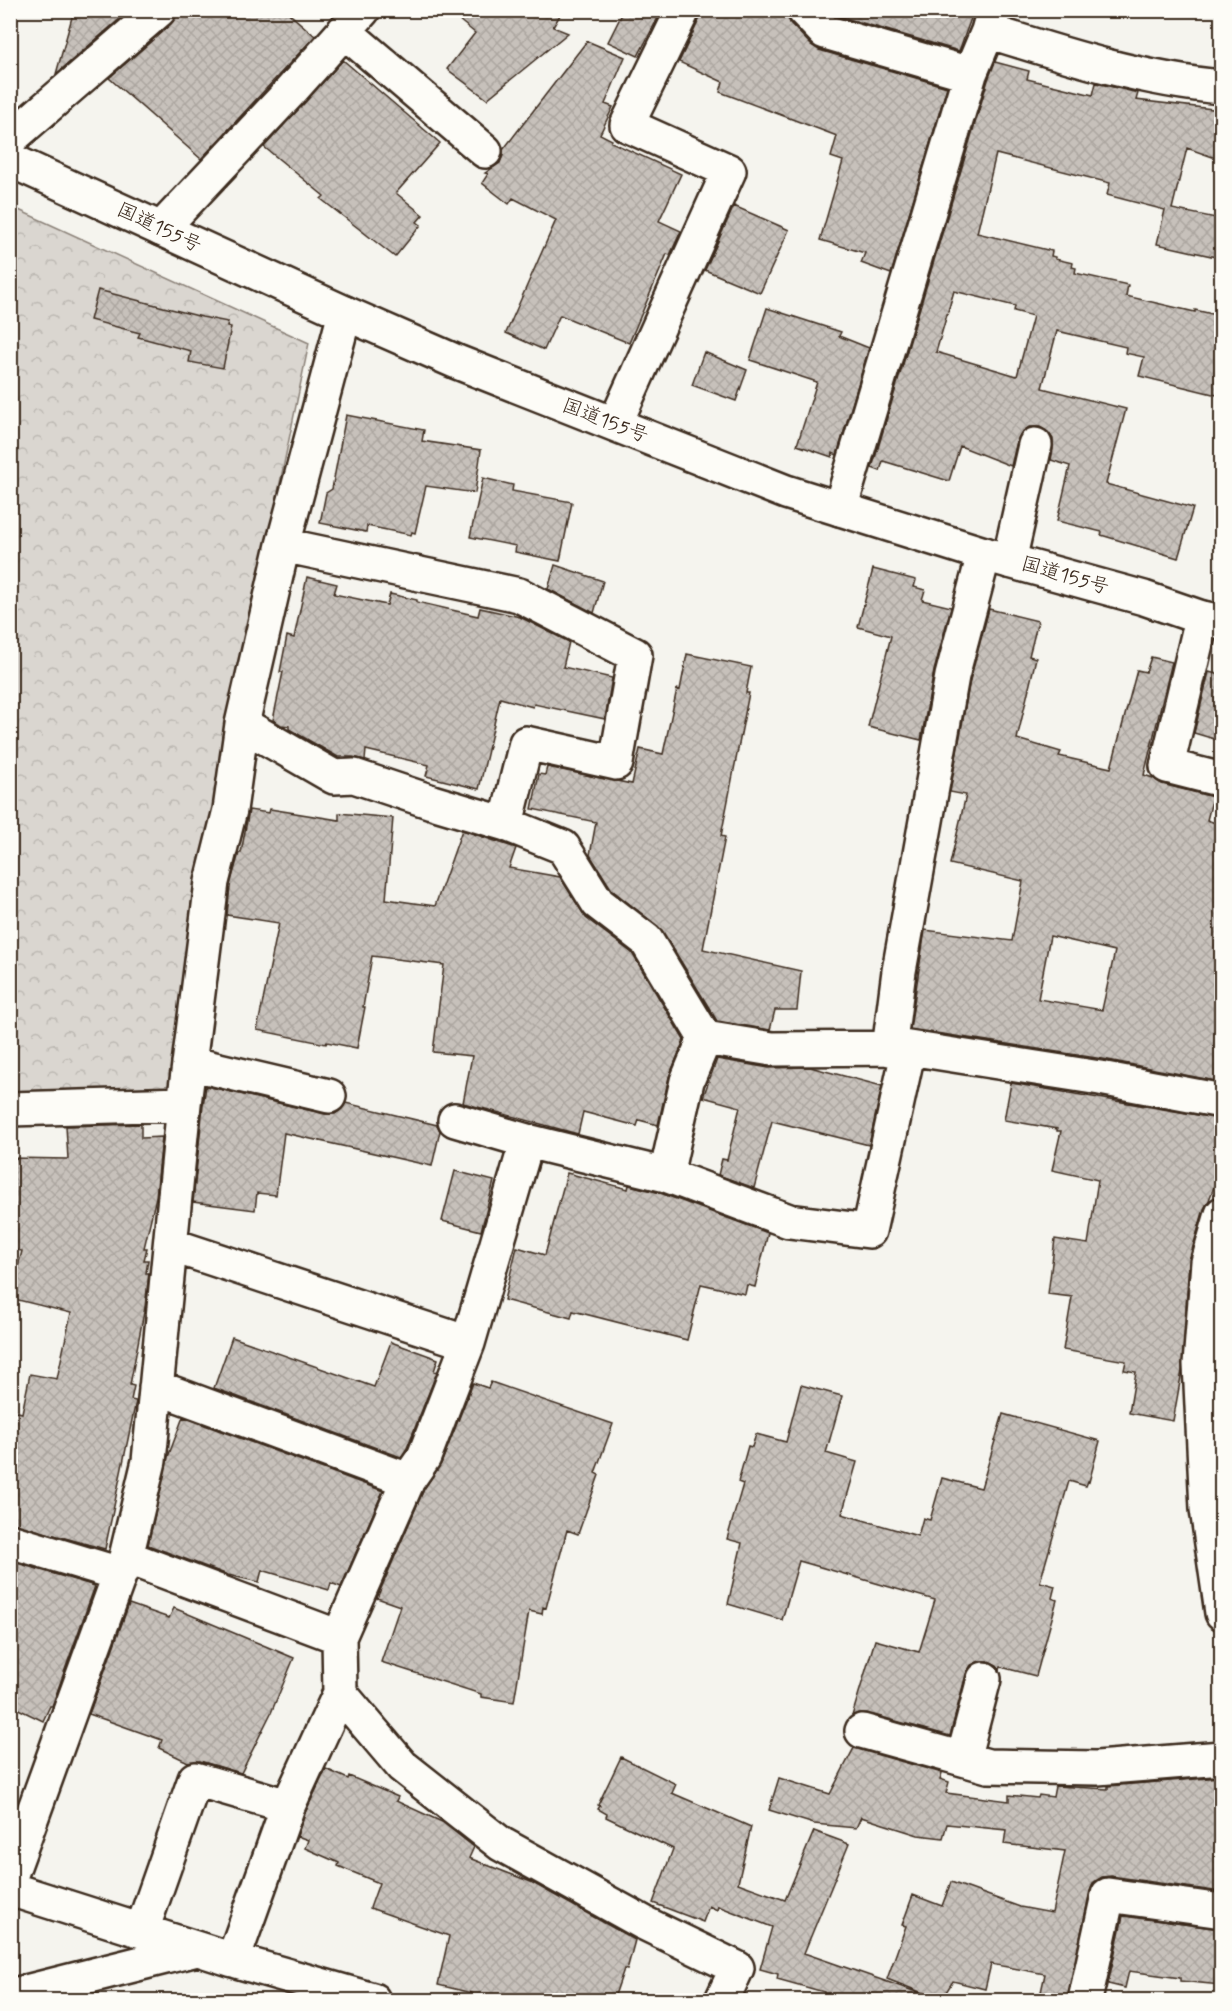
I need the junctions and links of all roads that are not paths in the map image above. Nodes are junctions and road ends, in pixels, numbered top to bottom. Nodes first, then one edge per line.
1 (159, 10) edge
2 (683, 10) edge
3 (804, 10) edge
4 (354, 21) edge
5 (991, 21) edge
6 (970, 74) junction
7 (1221, 87) edge
8 (10, 139) edge
9 (485, 151) dead end
10 (10, 160) edge
11 (160, 229) junction
12 (345, 314) junction
13 (615, 424) junction
14 (1035, 445) dead end
15 (840, 509) junction
16 (283, 545) junction
17 (996, 557) junction
18 (1212, 620) edge
19 (242, 724) junction
20 (1221, 780) edge
21 (506, 824) junction
22 (705, 1038) junction
23 (899, 1048) junction
24 (189, 1063) junction
25 (329, 1096) dead end
26 (1221, 1101) edge
27 (184, 1104) junction
28 (10, 1109) edge
29 (455, 1120) dead end
30 (527, 1141) junction
31 (666, 1175) junction
32 (1221, 1214) edge
33 (171, 1245) junction
34 (468, 1343) junction
35 (1210, 1364) edge
36 (156, 1386) junction
37 (408, 1480) junction
38 (10, 1541) edge
39 (123, 1566) junction
40 (1221, 1613) edge
41 (339, 1636) junction
42 (984, 1679) dead end
43 (340, 1693) junction
44 (862, 1731) dead end
45 (1221, 1758) edge
46 (963, 1759) junction
47 (288, 1806) junction
48 (10, 1877) edge
49 (10, 1889) edge
50 (1221, 1911) edge
51 (142, 1930) junction
52 (197, 1949) junction
53 (233, 1960) junction
54 (65, 1994) edge
55 (10, 1996) edge
56 (373, 2001) edge
57 (722, 2001) edge
58 (1085, 2001) edge

1 - 8 main road
2 - 13 main road
3 - 6 main road
4 - 9 main road
4 - 11 main road
5 - 6 main road
5 - 7 main road
6 - 15 main road
10 - 11 main road, 国道155号
11 - 12 main road, 国道155号
12 - 13 main road, 国道155号
12 - 16 main road
13 - 15 main road, 国道155号
14 - 17 main road
15 - 17 main road, 国道155号
16 - 19 main road
16 - 21 main road
17 - 18 main road, 国道155号
17 - 23 main road
18 - 20 main road
19 - 21 main road
19 - 24 main road
21 - 22 main road
22 - 23 main road
22 - 31 main road
23 - 26 main road
23 - 31 main road
24 - 25 main road
24 - 27 main road
27 - 28 main road
27 - 33 main road
29 - 30 main road
30 - 31 main road
30 - 34 main road
32 - 35 main road
33 - 34 main road
33 - 36 main road
34 - 37 main road
35 - 40 main road
36 - 37 main road
36 - 39 main road
37 - 41 main road
38 - 39 main road
39 - 41 main road
39 - 48 main road
41 - 43 main road
42 - 46 main road
43 - 47 main road
43 - 57 main road
44 - 46 main road
45 - 46 main road
47 - 51 main road
47 - 53 main road
49 - 51 main road
50 - 58 main road
51 - 52 main road
52 - 53 main road
52 - 54 main road
53 - 56 main road
54 - 55 main road

